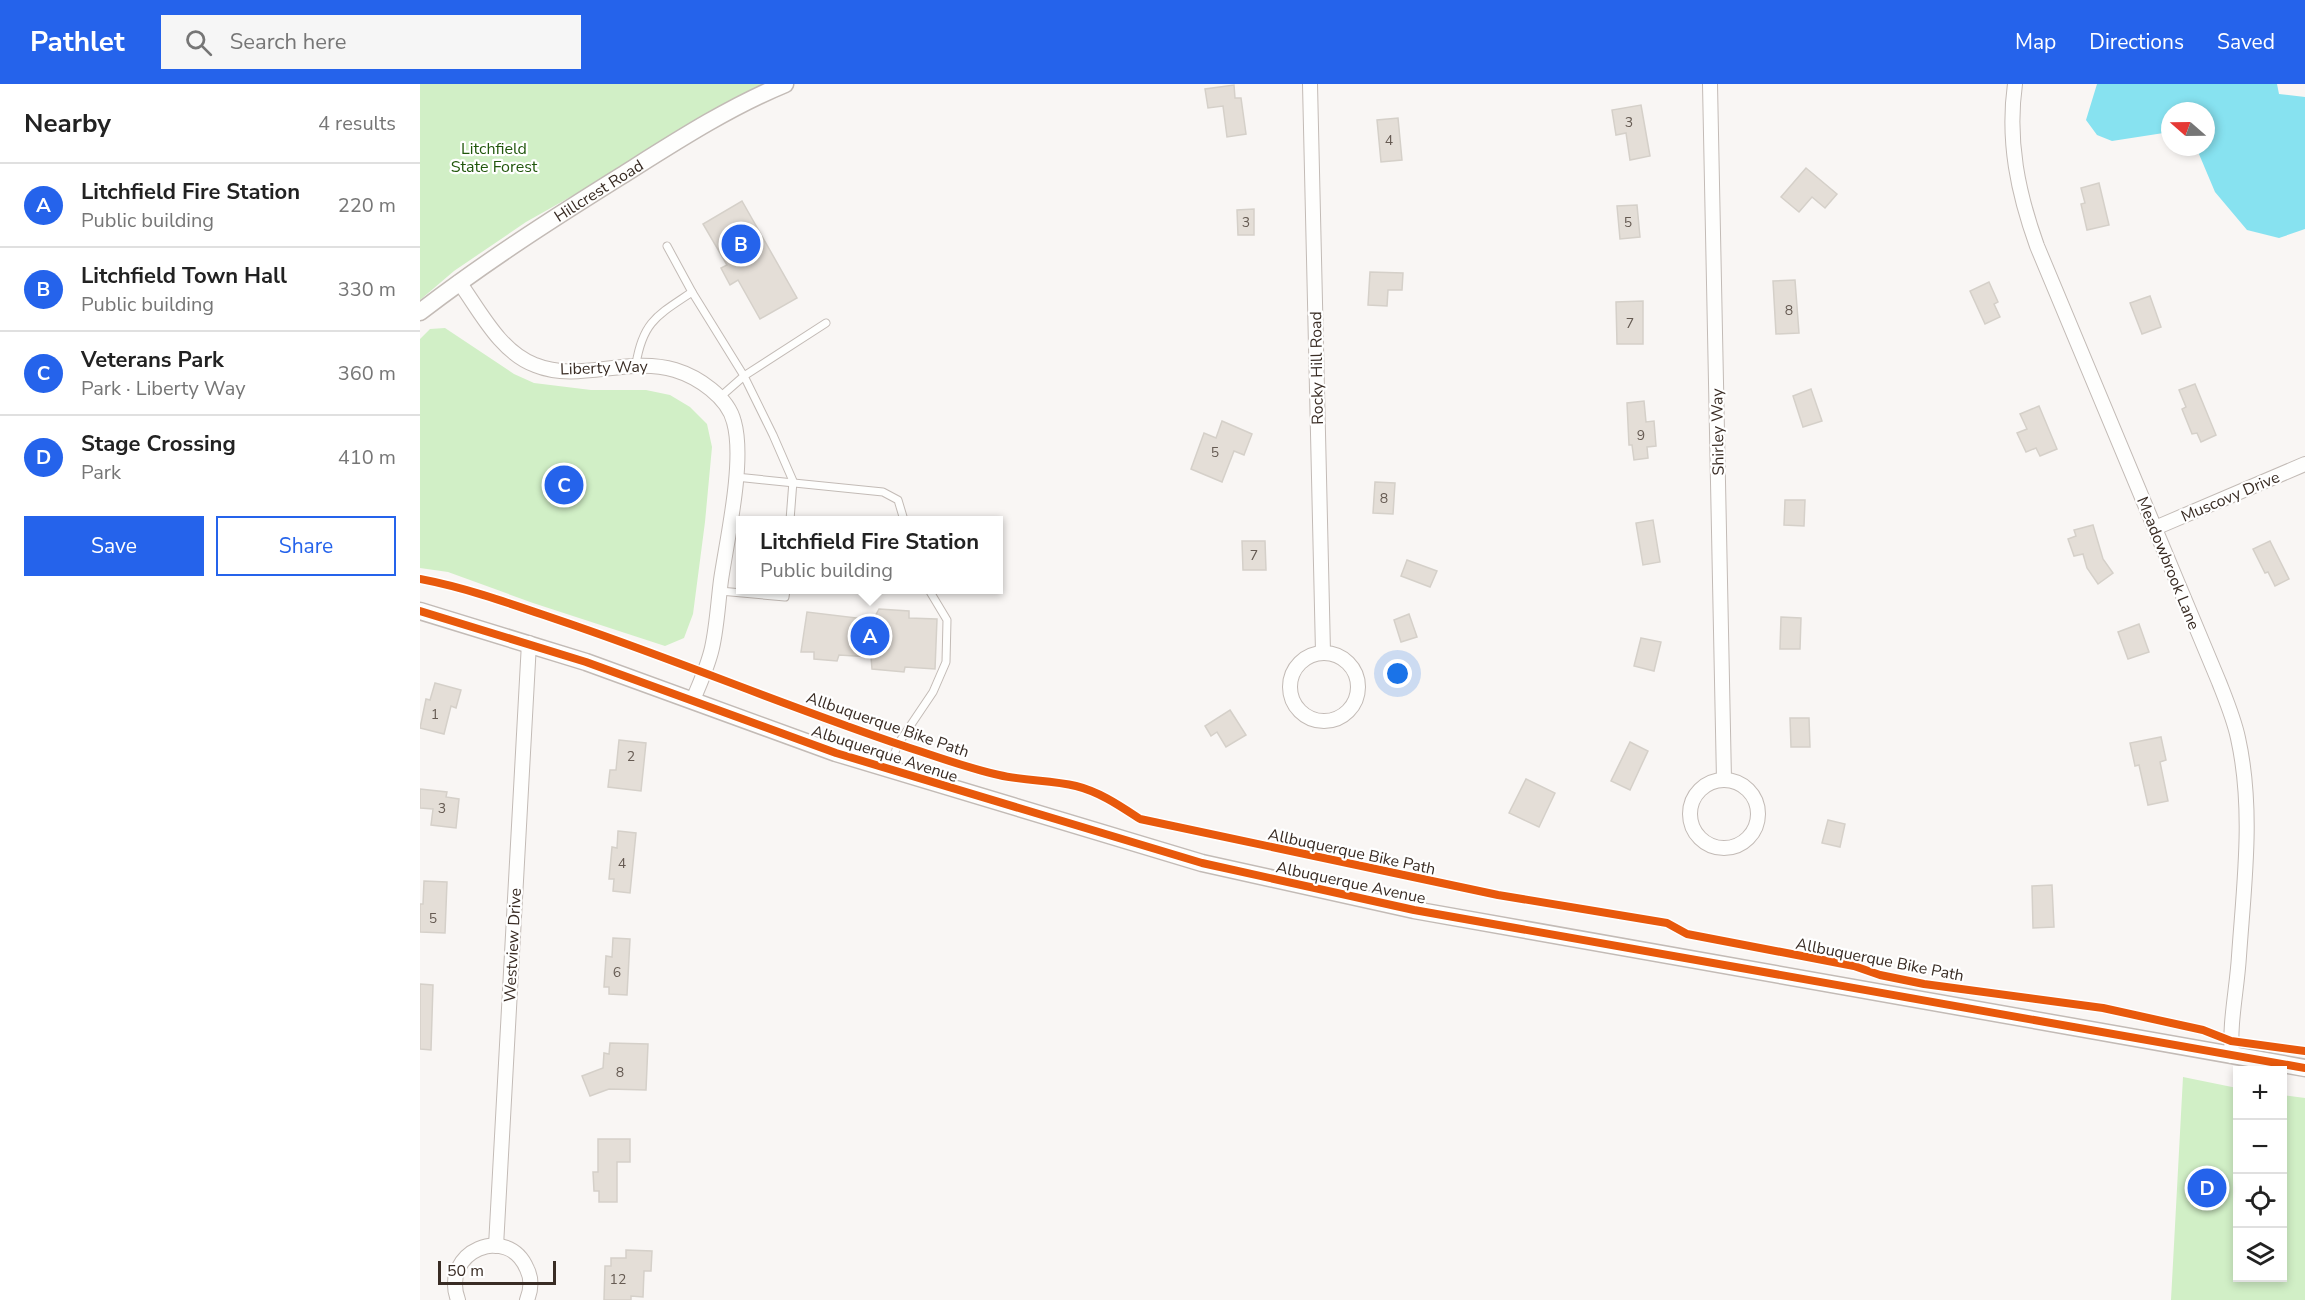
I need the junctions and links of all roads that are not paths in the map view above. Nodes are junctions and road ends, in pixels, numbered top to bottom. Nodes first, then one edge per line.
1 (785, 84) edge
2 (1310, 84) edge
3 (1710, 84) edge
4 (2015, 84) edge
5 (667, 246) dead end
6 (459, 282) junction
7 (692, 292) junction
8 (420, 312) edge
9 (826, 323) dead end
10 (636, 364) junction
11 (744, 376) junction
12 (719, 398) junction
13 (2305, 464) edge
14 (735, 477) junction
15 (793, 481) junction
16 (790, 516) edge
17 (903, 516) edge
18 (2155, 528) junction
19 (720, 591) junction
20 (736, 592) edge
21 (752, 594) edge
22 (785, 594) edge
23 (931, 594) edge
24 (420, 611) edge
25 (529, 643) junction
26 (1323, 652) junction
27 (693, 700) junction
28 (889, 769) junction
29 (1724, 780) junction
30 (2232, 1056) junction
31 (2305, 1068) edge
32 (496, 1246) junction
33 (458, 1300) edge
34 (527, 1300) edge

1 - 6 street, Hillcrest Road
2 - 26 street, Rocky Hill Road
3 - 29 street, Shirley Way
4 - 18 street, Meadowbrook Lane
5 - 7 lane
6 - 8 street, Hillcrest Road
6 - 10 street, Liberty Way
7 - 10 lane
7 - 11 lane
9 - 11 lane
10 - 12 street, Liberty Way
11 - 12 lane
11 - 15 lane
12 - 14 street, Liberty Way
13 - 18 street, Muscovy Drive
14 - 15 lane
14 - 19 street, Liberty Way
15 - 16 lane
15 - 17 lane
18 - 30 street, Meadowbrook Lane
19 - 20 lane
19 - 27 street, Liberty Way
21 - 22 lane
23 - 28 lane
24 - 25 street, Albuquerque Avenue
25 - 27 street, Albuquerque Avenue
25 - 32 street, Westview Drive
26 - 26 street
27 - 28 street, Albuquerque Avenue
28 - 30 street, Albuquerque Avenue
29 - 29 street
30 - 31 street, Albuquerque Avenue
32 - 33 street
32 - 34 street

